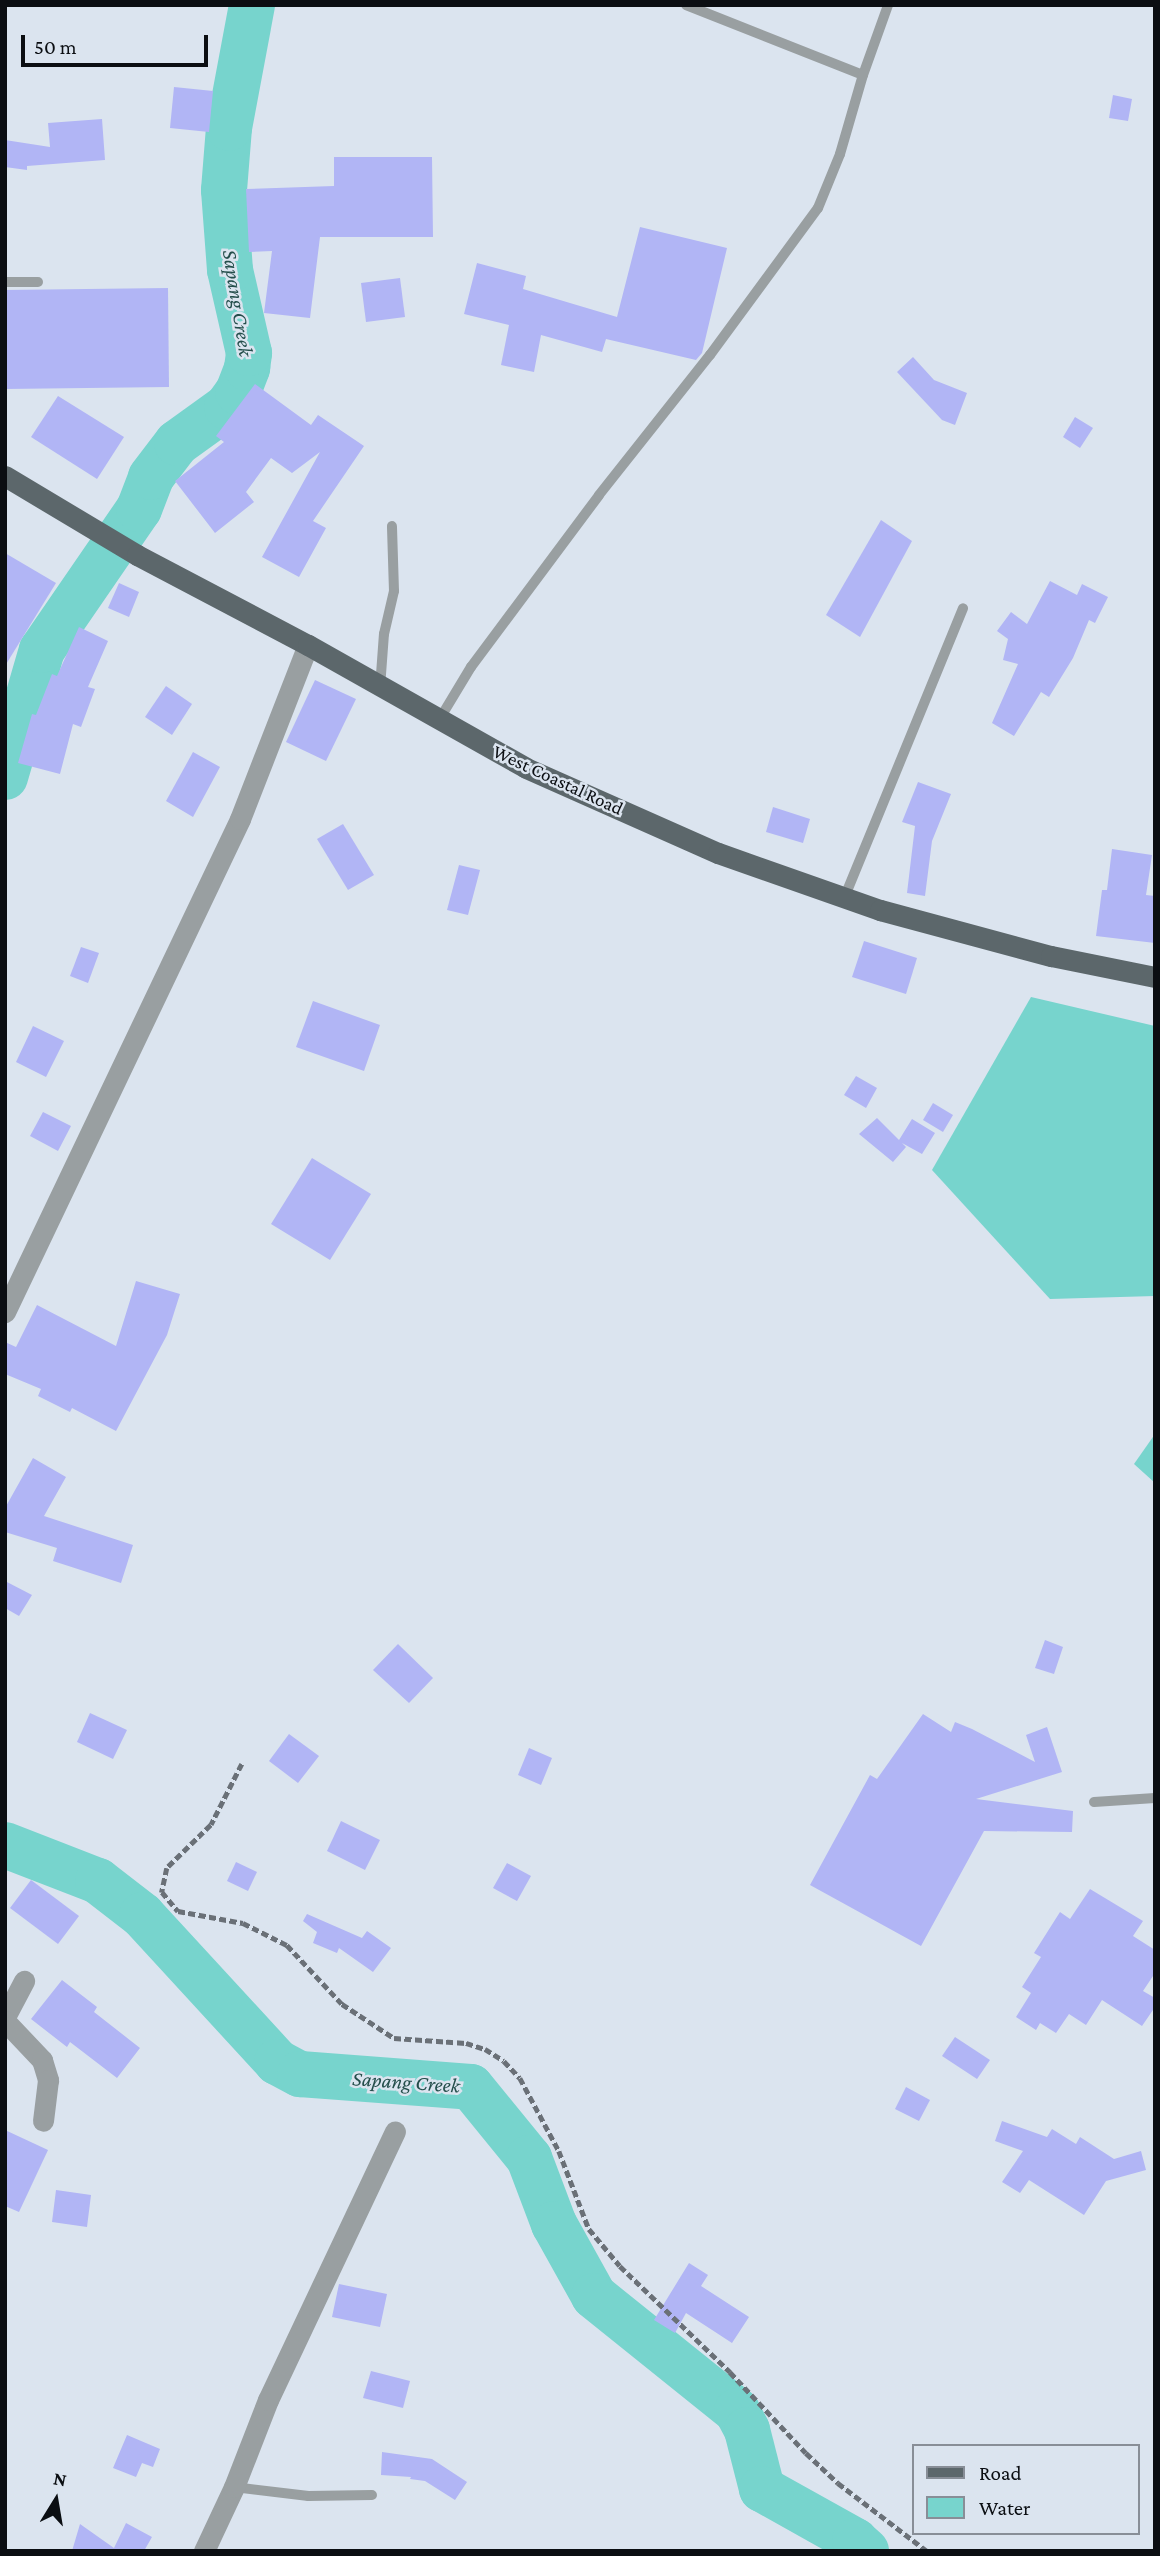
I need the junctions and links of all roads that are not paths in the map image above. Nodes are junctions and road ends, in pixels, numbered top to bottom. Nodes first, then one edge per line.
1 (686, 5) edge
2 (888, 5) edge
3 (863, 75) junction
4 (5, 282) edge
5 (38, 282) dead end
6 (5, 476) edge
7 (392, 526) dead end
8 (963, 608) dead end
9 (308, 645) junction
10 (380, 688) junction
11 (439, 720) junction
12 (845, 896) junction
13 (1155, 977) edge
14 (5, 1312) edge
15 (1155, 1798) edge
16 (1094, 1802) dead end
17 (24, 1981) dead end
18 (5, 2019) edge
19 (43, 2121) dead end
20 (396, 2131) dead end
21 (234, 2487) junction
22 (372, 2495) dead end
23 (204, 2551) edge

1 - 3 lane
2 - 3 lane
3 - 11 lane
4 - 5 lane
6 - 9 main road, West Coastal Road
7 - 10 lane
8 - 12 lane
9 - 10 main road, West Coastal Road
9 - 14 street
10 - 11 main road, West Coastal Road
11 - 12 main road, West Coastal Road
12 - 13 main road, West Coastal Road
15 - 16 lane
17 - 18 street
18 - 19 street
20 - 21 street
21 - 22 lane
21 - 23 street

